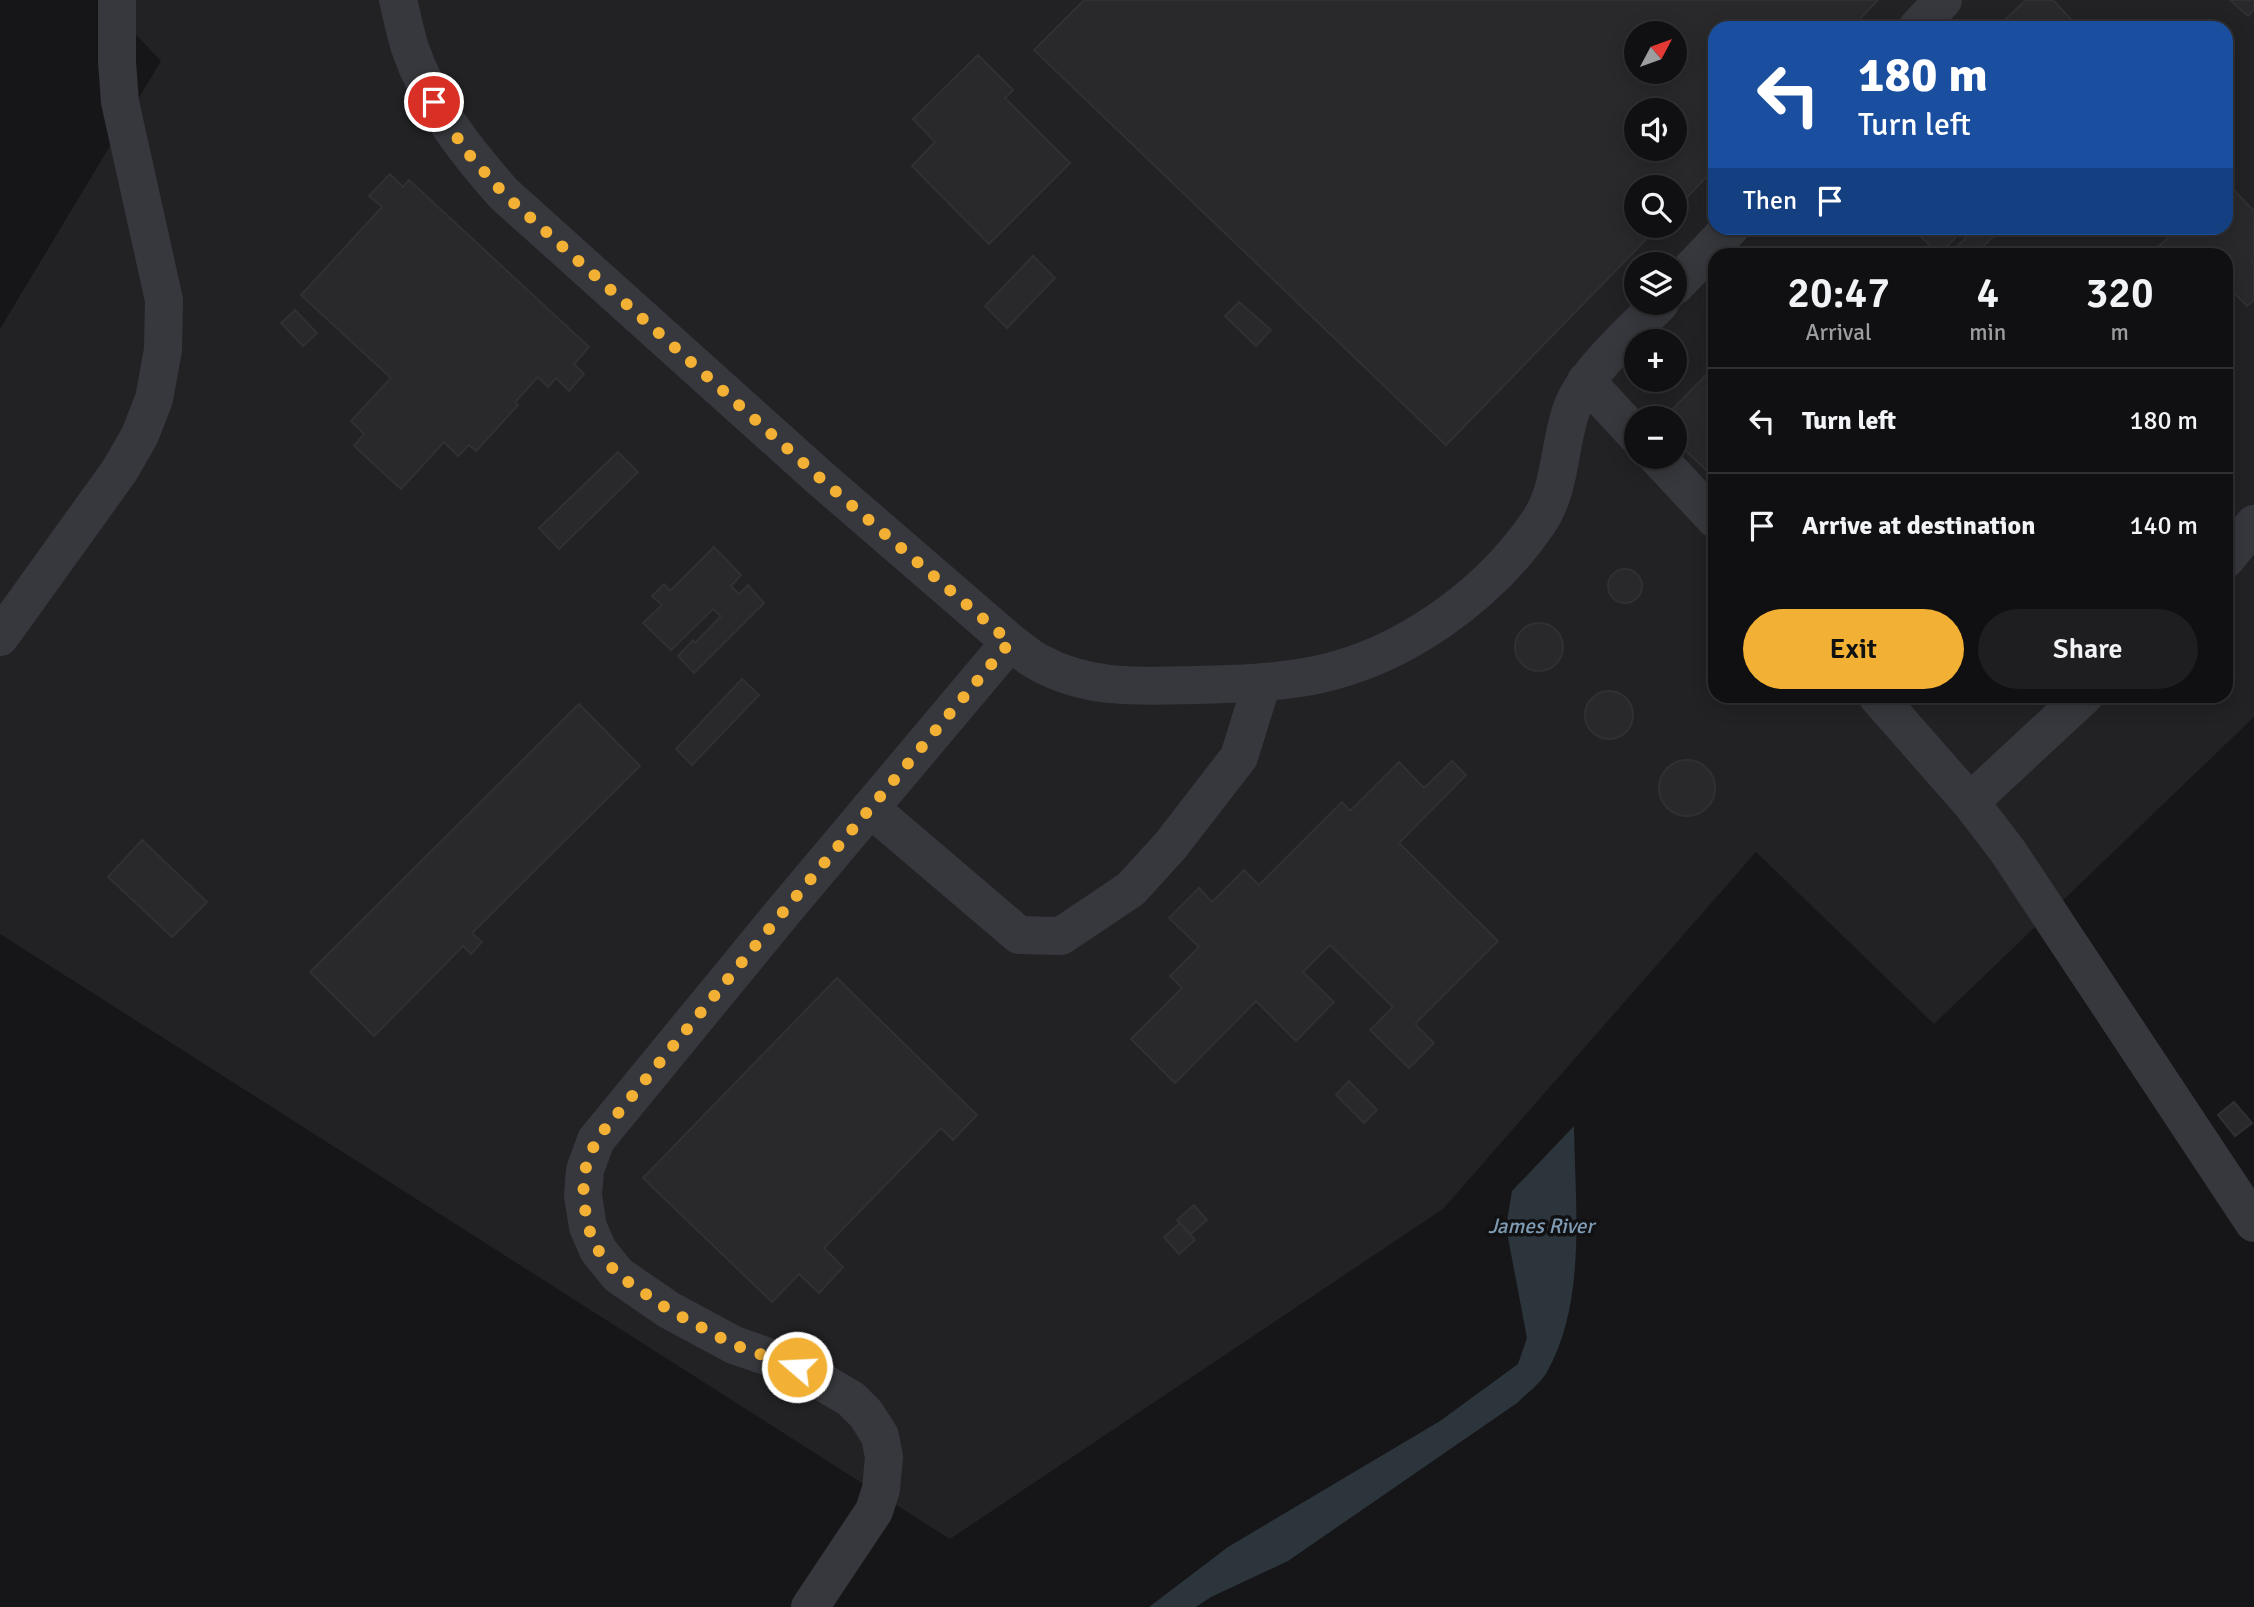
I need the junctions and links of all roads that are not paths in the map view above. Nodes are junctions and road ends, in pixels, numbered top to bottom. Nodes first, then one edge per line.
1 (117, 0) edge
2 (398, 0) edge
3 (1943, 0) edge
4 (1924, 21) edge
5 (1723, 235) edge
6 (1711, 248) edge
7 (1708, 251) edge
8 (1687, 273) edge
9 (1649, 315) edge
10 (1586, 381) junction
11 (1624, 422) edge
12 (1668, 469) edge
13 (1708, 512) edge
14 (2254, 524) edge
15 (2233, 550) edge
16 (0, 637) edge
17 (1010, 642) junction
18 (1262, 683) junction
19 (1883, 703) edge
20 (2076, 703) edge
21 (1970, 802) junction
22 (870, 808) junction
23 (2248, 1200) edge
24 (810, 1607) edge

1 - 16 lane
2 - 17 lane
3 - 4 lane
5 - 6 lane
7 - 8 lane
9 - 10 lane
10 - 11 lane
10 - 18 lane
12 - 13 lane
14 - 15 lane
17 - 18 lane
17 - 22 lane
18 - 22 lane
19 - 21 lane
20 - 21 lane
21 - 23 lane
22 - 24 lane

